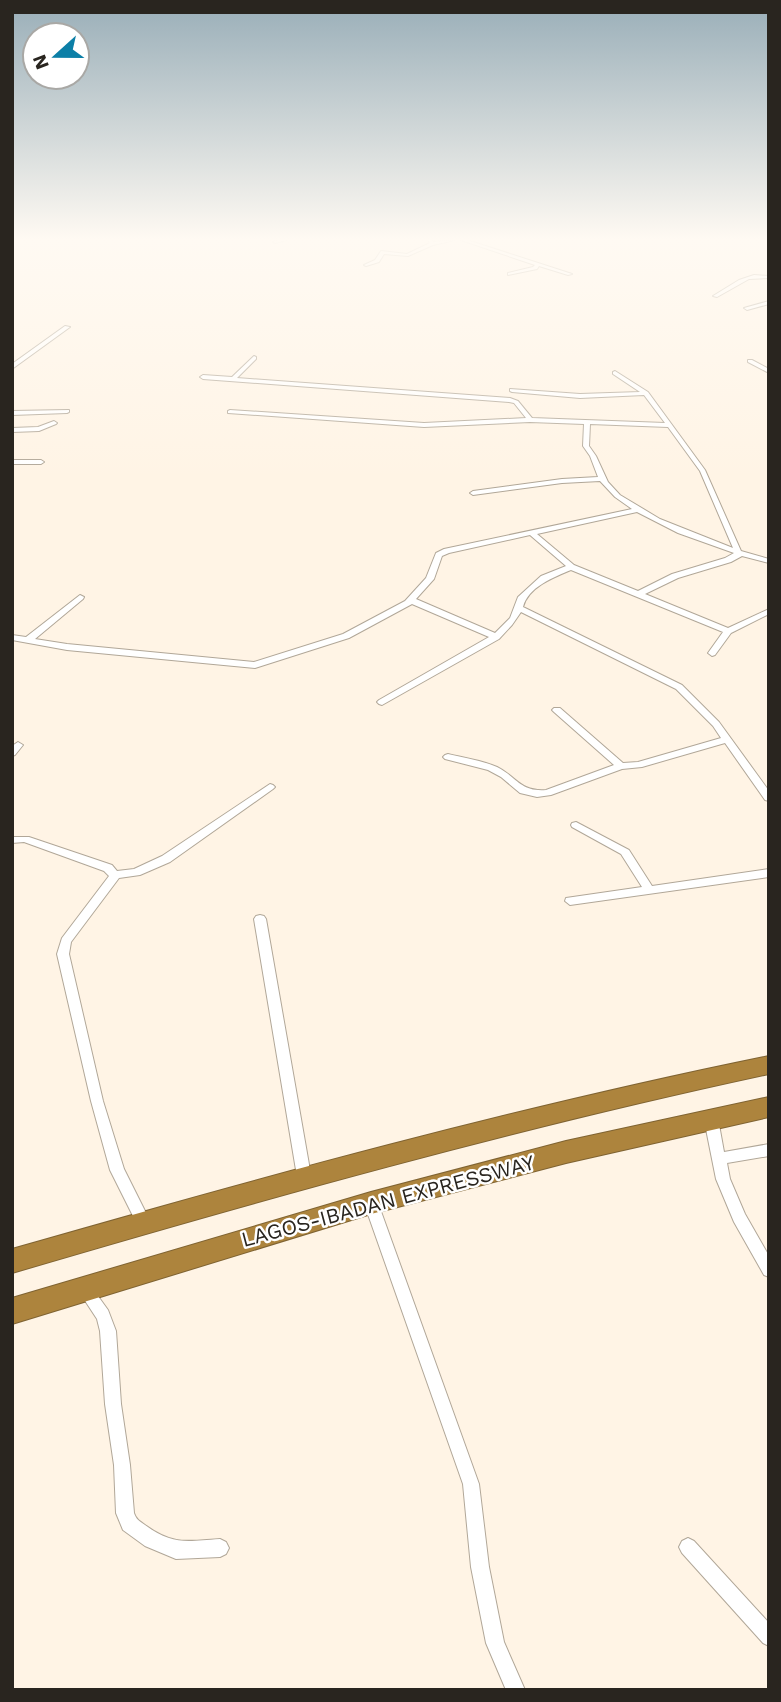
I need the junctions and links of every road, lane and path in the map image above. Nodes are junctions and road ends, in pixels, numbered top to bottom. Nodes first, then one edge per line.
1 (67, 327) dead end
2 (254, 358) dead end
3 (750, 362) dead end
4 (12, 367) edge
5 (769, 371) edge
6 (615, 373) dead end
7 (203, 377) dead end
8 (234, 377) junction
9 (518, 378) dead end
10 (512, 390) junction
11 (646, 393) junction
12 (510, 400) junction
13 (66, 411) dead end
14 (230, 412) dead end
15 (12, 413) edge
16 (530, 420) junction
17 (587, 422) junction
18 (54, 423) dead end
19 (669, 425) junction
20 (12, 430) edge
21 (12, 462) edge
22 (41, 462) dead end
23 (603, 479) junction
24 (473, 493) dead end
25 (638, 510) junction
26 (531, 533) junction
27 (739, 554) junction
28 (769, 561) edge
29 (571, 567) junction
30 (637, 594) junction
31 (80, 597) dead end
32 (410, 600) junction
33 (520, 608) junction
34 (769, 611) edge
35 (728, 631) junction
36 (12, 636) edge
37 (496, 637) junction
38 (28, 640) junction
39 (712, 653) dead end
40 (382, 702) dead end
41 (557, 710) dead end
42 (727, 739) junction
43 (447, 757) dead end
44 (621, 766) junction
45 (270, 787) dead end
46 (769, 798) edge
47 (576, 825) dead end
48 (12, 840) edge
49 (769, 873) edge
50 (115, 875) junction
51 (649, 890) junction
52 (570, 901) dead end
53 (261, 919) dead end
54 (769, 1065) edge
55 (769, 1107) edge
56 (711, 1119) junction
57 (769, 1150) edge
58 (718, 1159) junction
59 (304, 1176) junction
60 (371, 1203) junction
61 (144, 1223) junction
62 (12, 1261) edge
63 (769, 1270) edge
64 (85, 1290) junction
65 (12, 1311) edge
66 (688, 1547) dead end
67 (220, 1548) dead end
68 (769, 1637) edge
69 (516, 1690) edge

1 - 4 street
2 - 8 street
3 - 5 street
6 - 11 street
7 - 8 street
8 - 12 street
9 - 10 street
10 - 11 street
10 - 12 street
11 - 19 street
12 - 16 street
13 - 15 street
14 - 16 street
16 - 17 street
17 - 19 street
17 - 23 street
18 - 20 street
19 - 27 street
21 - 22 street
23 - 24 street
23 - 25 street
25 - 26 street
25 - 27 street
26 - 29 street
26 - 32 street
27 - 28 street
27 - 30 street
29 - 30 street
29 - 33 street
30 - 35 street
31 - 38 street
32 - 37 street
32 - 38 street
33 - 37 street
33 - 42 street
34 - 35 street
35 - 39 street
36 - 38 street
37 - 40 street
41 - 44 street
42 - 44 street
42 - 46 street
43 - 44 street
45 - 50 street
47 - 51 street
48 - 50 street
49 - 51 street
50 - 61 street
51 - 52 street
53 - 59 street
54 - 59 highway
55 - 56 highway, LAGOS-IBADAN EXPRESSWAY
56 - 58 street
56 - 60 highway, LAGOS-IBADAN EXPRESSWAY
57 - 58 street
58 - 63 street
59 - 61 highway
60 - 64 highway, LAGOS-IBADAN EXPRESSWAY
60 - 69 street
61 - 62 highway
64 - 65 highway, LAGOS-IBADAN EXPRESSWAY
64 - 67 street
66 - 68 street

